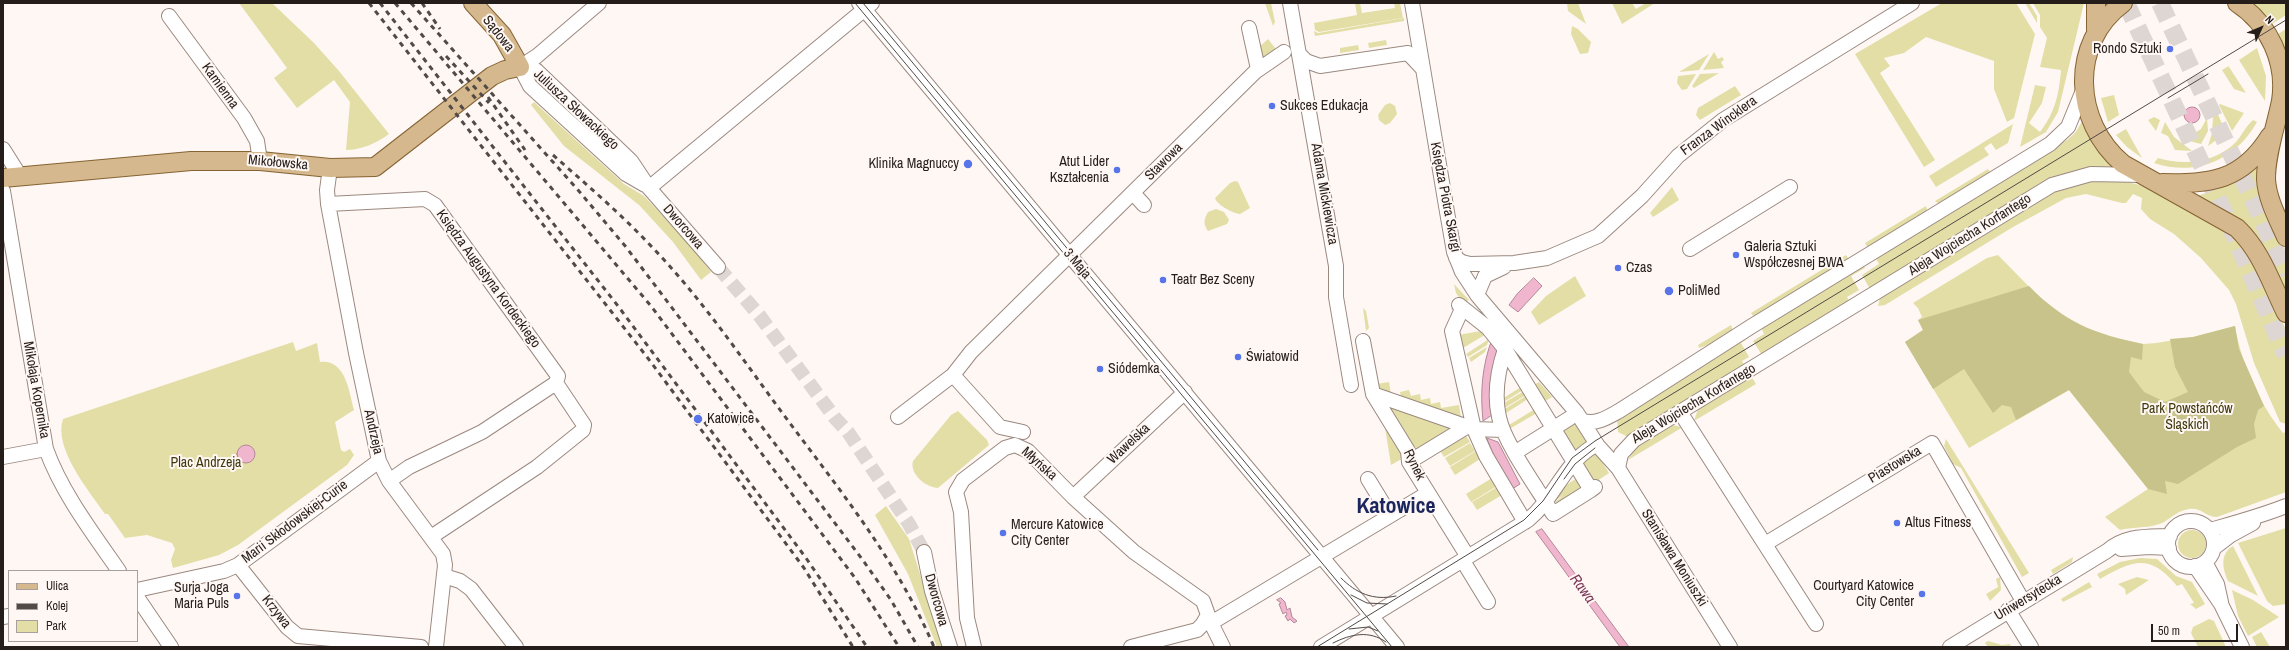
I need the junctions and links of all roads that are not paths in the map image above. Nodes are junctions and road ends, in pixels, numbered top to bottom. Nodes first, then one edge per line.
1 (473, 3) edge
2 (599, 3) edge
3 (1290, 3) edge
4 (1412, 3) edge
5 (1912, 3) edge
6 (2096, 3) edge
7 (2123, 3) edge
8 (2237, 3) edge
9 (865, 5) edge
10 (169, 16) dead end
11 (1250, 28) dead end
12 (2096, 30) junction
13 (1284, 52) dead end
14 (1300, 55) junction
15 (520, 67) junction
16 (1422, 68) junction
17 (1258, 69) junction
18 (2084, 88) junction
19 (2283, 92) edge
20 (2274, 131) junction
21 (3, 149) edge
22 (260, 161) junction
23 (330, 168) junction
24 (2142, 175) junction
25 (12, 177) edge
26 (2159, 183) junction
27 (1790, 187) dead end
28 (649, 188) junction
29 (3, 191) edge
30 (1133, 193) junction
31 (328, 204) junction
32 (1144, 205) dead end
33 (2286, 237) edge
34 (1690, 249) dead end
35 (1070, 256) junction
36 (1456, 258) junction
37 (1514, 263) junction
38 (718, 267) tunnel mouth
39 (1477, 295) junction
40 (2286, 313) edge
41 (1363, 341) dead end
42 (1505, 349) junction
43 (953, 374) junction
44 (556, 384) junction
45 (1351, 384) dead end
46 (1184, 392) junction
47 (1373, 394) junction
48 (1680, 412) junction
49 (898, 417) dead end
50 (1576, 420) junction
51 (1471, 428) junction
52 (1553, 428) junction
53 (1503, 430) junction
54 (1023, 432) dead end
55 (1592, 447) dead end
56 (46, 449) junction
57 (1516, 452) junction
58 (3, 457) edge
59 (379, 461) junction
60 (1573, 461) junction
61 (1410, 462) junction
62 (1618, 468) junction
63 (1368, 479) dead end
64 (389, 481) junction
65 (1428, 493) junction
66 (1073, 497) junction
67 (1546, 502) junction
68 (2286, 506) edge
69 (2263, 515) junction
70 (1390, 516) junction
71 (1526, 522) junction
72 (2210, 530) junction
73 (430, 537) junction
74 (2169, 542) junction
75 (1765, 544) junction
76 (2214, 548) junction
77 (924, 552) tunnel mouth
78 (1321, 557) junction
79 (1469, 557) junction
80 (2200, 564) junction
81 (238, 565) junction
82 (118, 570) edge
83 (444, 576) junction
84 (138, 590) edge
85 (138, 598) edge
86 (2023, 601) junction
87 (1488, 602) dead end
88 (2008, 610) junction
89 (1370, 617) junction
90 (1816, 624) dead end
91 (1204, 632) junction
92 (171, 647) edge
93 (421, 647) edge
94 (436, 647) edge
95 (516, 647) edge
96 (950, 647) edge
97 (974, 647) edge
98 (1132, 647) edge
99 (1223, 647) edge
100 (1322, 647) edge
101 (1397, 647) edge
102 (1730, 647) edge
103 (1950, 647) edge
104 (2031, 647) edge
105 (2242, 647) edge

1 - 15 main road, Sądowa
2 - 15 street
3 - 14 street, Adama Mickiewicza
4 - 16 street, Księdza Piotra Skargi
5 - 37 street, Franza Wincklera
6 - 12 main road
7 - 12 main road
8 - 19 main road
9 - 28 street
9 - 35 street, 3 Maja
10 - 22 street, Kamienna
11 - 17 street
12 - 18 main road
13 - 17 street, Stawowa
14 - 16 street
14 - 45 street, Adama Mickiewicza
15 - 23 main road, Mikołowska
15 - 28 street, Juliusza Słowackiego
16 - 36 street, Księdza Piotra Skargi
17 - 30 street, Stawowa
18 - 24 main road
18 - 50 street
19 - 20 main road
20 - 26 main road
20 - 33 main road
21 - 25 street
22 - 23 main road, Mikołowska
22 - 25 main road, Mikołowska
23 - 31 street, Andrzeja
24 - 26 main road
24 - 48 street, Aleja Wojciecha Korfantego
26 - 40 main road
27 - 34 street
28 - 38 street, Dworcowa
29 - 56 street, Mikołaja Kopernika
30 - 32 street
30 - 35 street, Stawowa
31 - 44 street, Księdza Augustyna Kordeckiego
31 - 59 street, Andrzeja
35 - 43 street
35 - 46 street, 3 Maja
36 - 37 street, Franza Wincklera
36 - 39 street, Księdza Piotra Skargi
37 - 39 street, Franza Wincklera
39 - 50 street, Księdza Piotra Skargi
41 - 47 street
42 - 51 street
42 - 52 street
42 - 53 street
43 - 49 street
43 - 54 street, Młyńska
44 - 64 street
44 - 73 street, Księdza Augustyna Kordeckiego
46 - 66 street, Wawelska
46 - 78 street, 3 Maja
47 - 51 street
47 - 61 street, Rynek
48 - 62 street, Aleja Wojciecha Korfantego
48 - 75 street
50 - 52 street
50 - 62 street
51 - 53 street
51 - 61 street
51 - 71 street
52 - 57 street
52 - 60 street
53 - 57 street
55 - 60 street
56 - 58 street
56 - 82 street, Mikołaja Kopernika
57 - 67 street
59 - 64 street, Andrzeja
59 - 81 street, Marii Skłodowskiej-Curie
60 - 67 street
60 - 67 street
61 - 65 street, Rynek
62 - 102 street, Stanisława Moniuszki
63 - 70 street
64 - 73 street, Andrzeja
65 - 70 street
65 - 79 street, Rynek
66 - 91 street, Młyńska
66 - 97 street, Młyńska
67 - 71 street
68 - 69 street
69 - 72 street
69 - 76 street
70 - 78 street
71 - 79 street
72 - 74 street
72 - 76 street
73 - 83 street, Andrzeja
74 - 80 street
74 - 86 street, Uniwersytecka
75 - 86 street, Piastowska
75 - 90 street
76 - 80 street
77 - 96 street, Dworcowa
78 - 89 street
78 - 91 street
79 - 87 street, Rynek
79 - 89 street
80 - 105 street
81 - 84 street, Marii Skłodowskiej-Curie
81 - 93 street, Krzywa
83 - 94 street, Andrzeja
83 - 95 street
85 - 92 street
86 - 88 street, Uniwersytecka
88 - 103 street, Uniwersytecka
88 - 104 street
89 - 100 street
89 - 101 street
91 - 98 street
91 - 99 street

